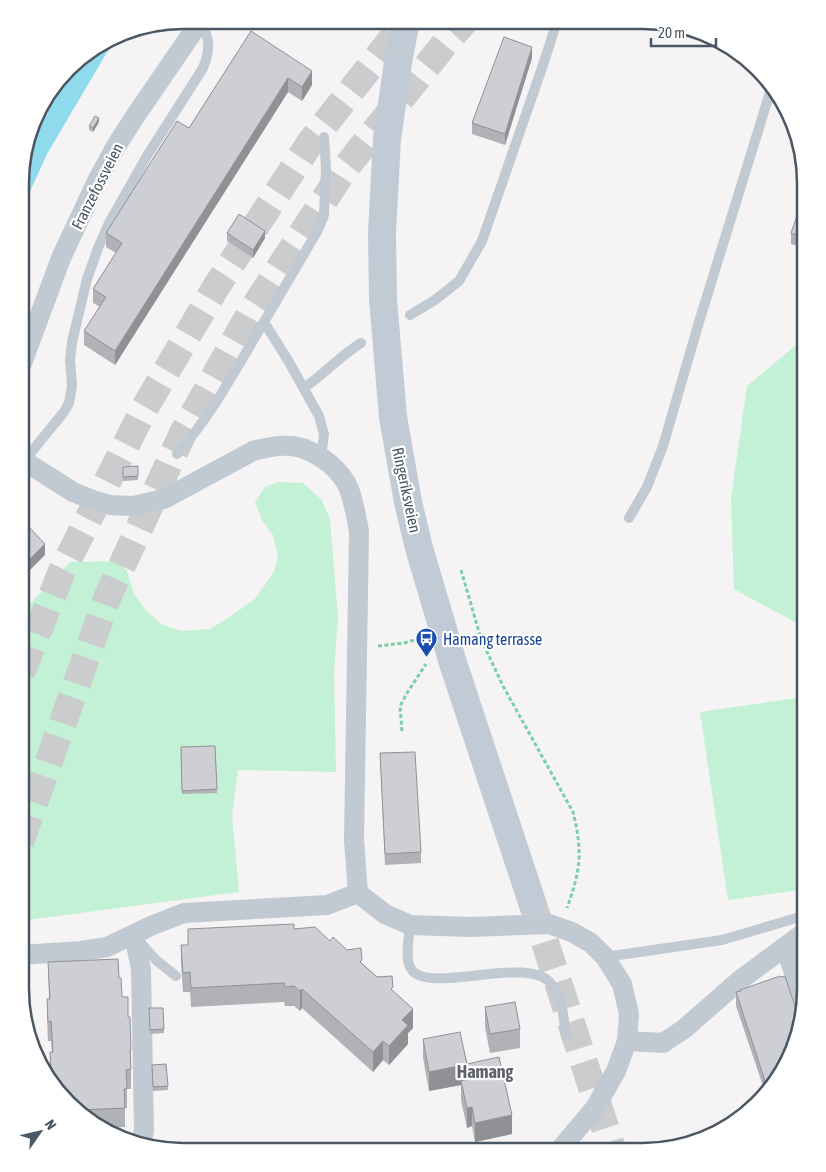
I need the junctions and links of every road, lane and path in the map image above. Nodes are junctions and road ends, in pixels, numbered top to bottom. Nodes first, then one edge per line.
1 (195, 29) edge
2 (204, 29) edge
3 (404, 29) edge
4 (554, 29) edge
5 (769, 95) edge
6 (324, 137) dead end
7 (410, 315) dead end
8 (264, 322) junction
9 (361, 343) dead end
10 (29, 344) edge
11 (304, 388) junction
12 (29, 452) edge
13 (177, 454) dead end
14 (321, 456) junction
15 (29, 464) edge
16 (629, 518) dead end
17 (461, 570) dead end
18 (418, 639) dead end
19 (357, 645) junction
20 (426, 664) dead end
21 (402, 731) dead end
22 (358, 893) junction
23 (532, 902) tunnel mouth
24 (797, 917) edge
25 (410, 925) junction
26 (559, 927) junction
27 (134, 935) junction
28 (797, 938) edge
29 (785, 947) junction
30 (29, 955) edge
31 (605, 957) junction
32 (176, 976) dead end
33 (797, 981) edge
34 (566, 1037) dead end
35 (627, 1041) junction
36 (142, 1138) edge
37 (566, 1143) edge

1 - 10 street, Franzefossveien
2 - 12 lane
3 - 23 main road, Ringeriksveien
4 - 7 lane
5 - 16 lane
6 - 8 lane
8 - 11 lane
8 - 13 lane
9 - 11 lane
11 - 14 lane
14 - 15 street
14 - 19 street
17 - 26 path
18 - 19 path
19 - 22 street
20 - 21 path
22 - 25 street
22 - 27 street
24 - 31 lane
25 - 26 street
25 - 34 lane
26 - 31 street
27 - 30 street
27 - 32 lane
27 - 36 street
28 - 29 street
29 - 33 street
29 - 35 street
31 - 35 street
35 - 37 street

